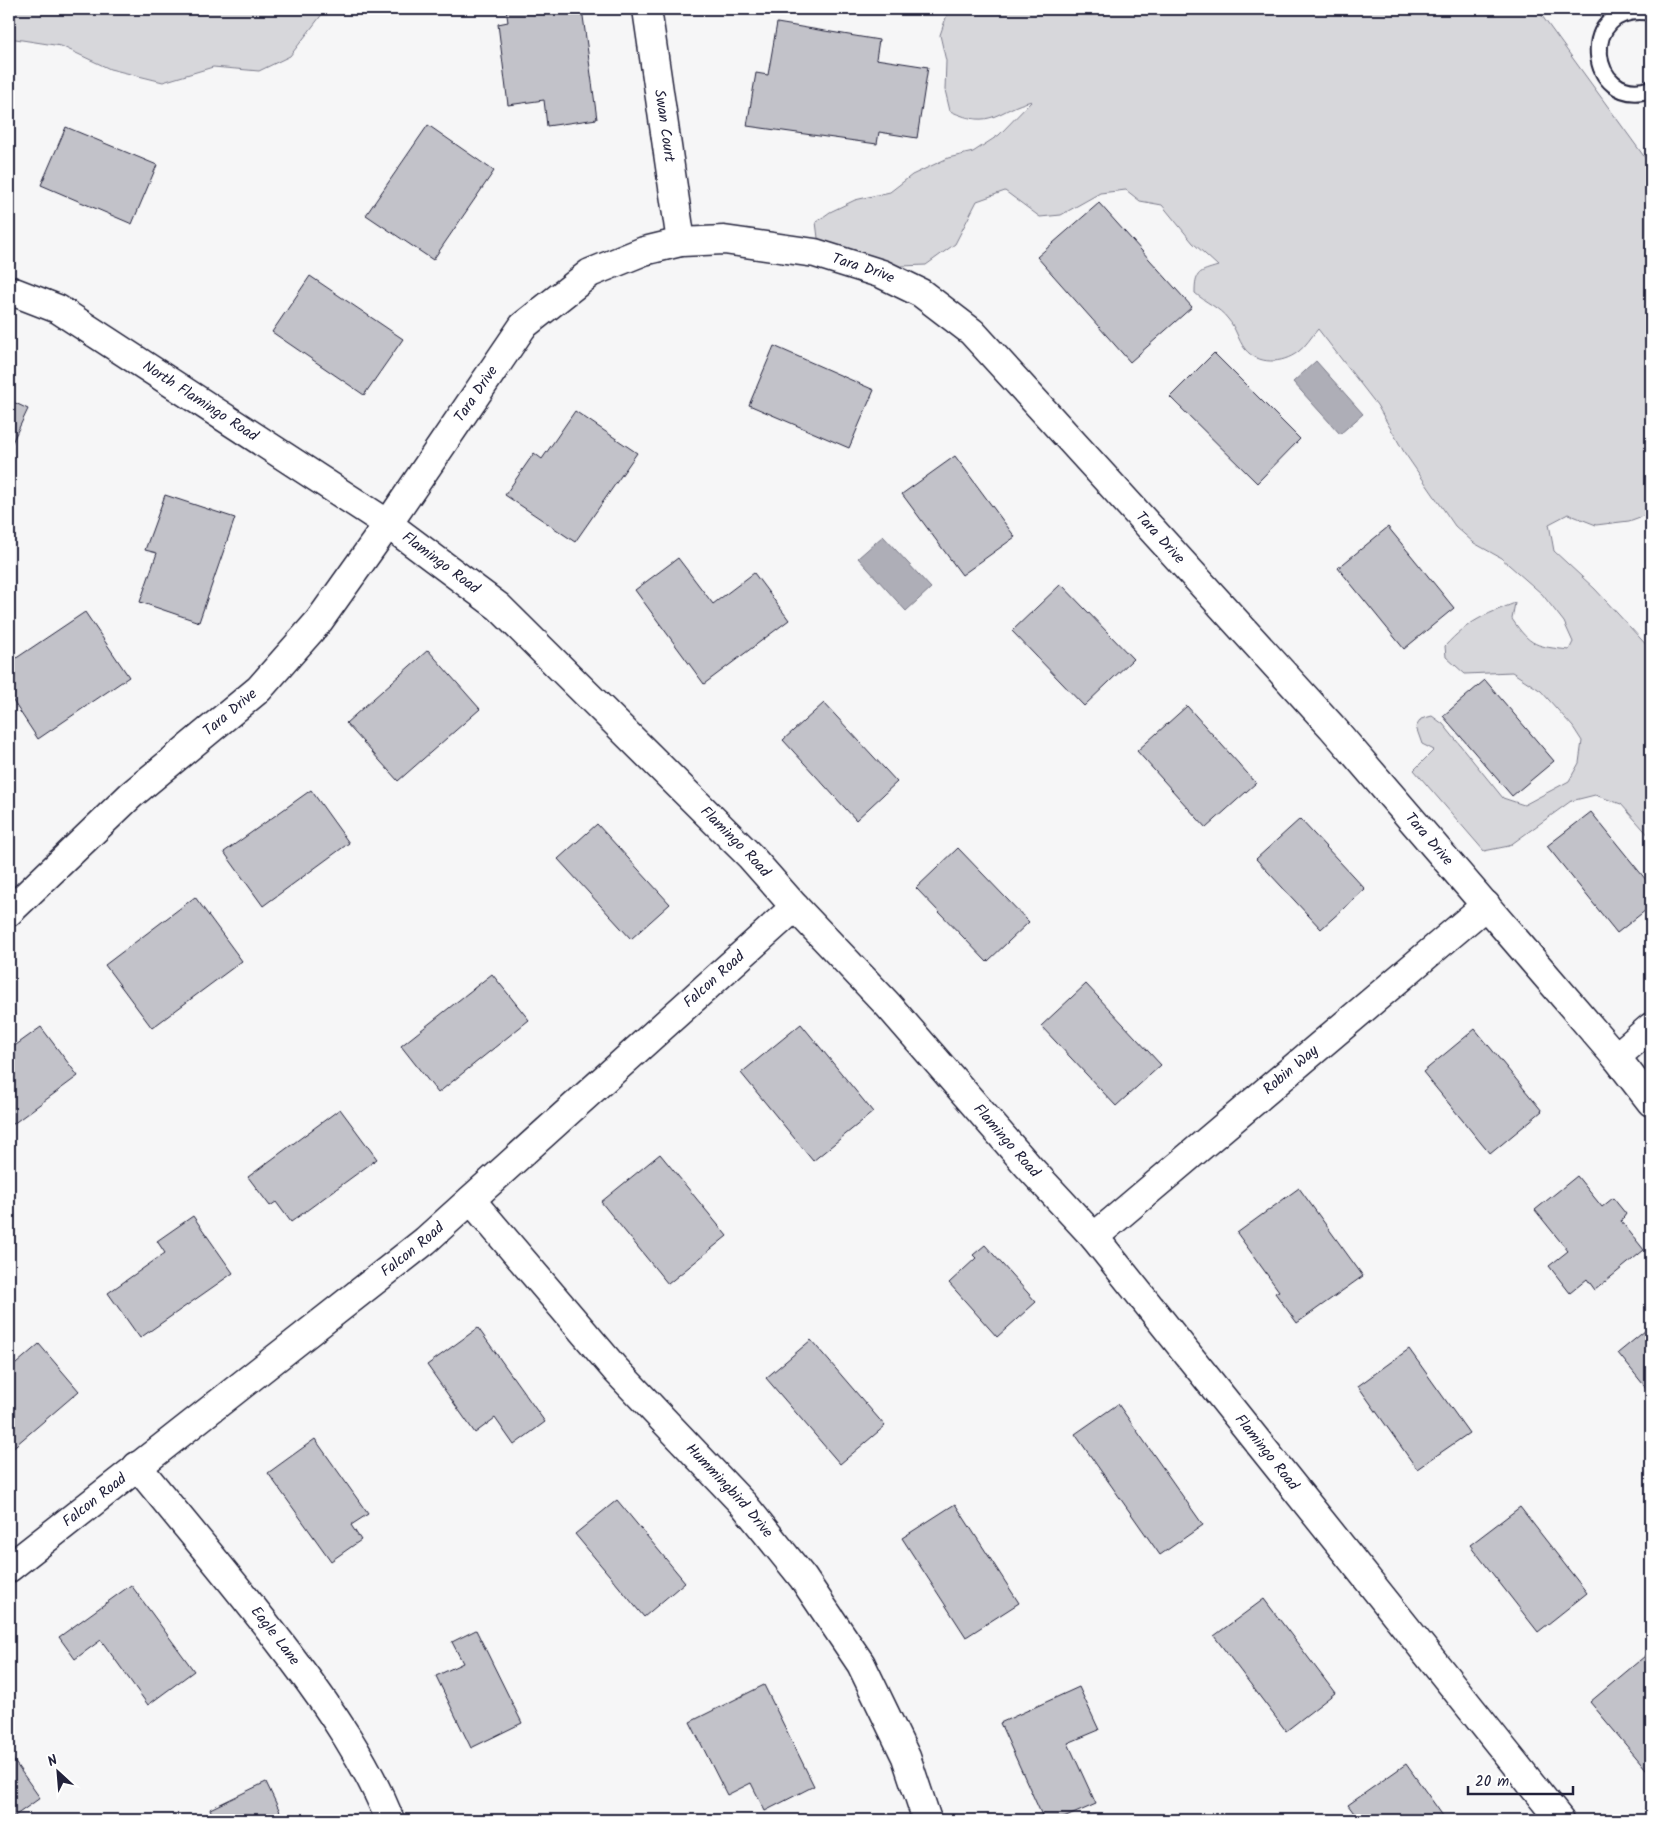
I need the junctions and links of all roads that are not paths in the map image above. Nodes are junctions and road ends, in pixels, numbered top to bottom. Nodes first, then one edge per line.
1 (647, 9) edge
2 (1651, 12) edge
3 (1650, 92) edge
4 (681, 242) junction
5 (9, 290) edge
6 (388, 524) junction
7 (1486, 905) junction
8 (795, 907) junction
9 (9, 912) edge
10 (1651, 1027) edge
11 (1616, 1056) junction
12 (1651, 1102) edge
13 (471, 1200) junction
14 (1094, 1237) junction
15 (137, 1466) junction
16 (9, 1568) edge
17 (390, 1820) edge
18 (927, 1820) edge
19 (1560, 1820) edge

1 - 4 street, Swan Court
2 - 3 lane
4 - 6 street, Tara Drive
4 - 7 street, Tara Drive
5 - 6 street, North Flamingo Road
6 - 8 street, Flamingo Road
6 - 9 street, Tara Drive
7 - 11 street, Tara Drive
7 - 14 street, Robin Way
8 - 13 street, Falcon Road
8 - 14 street, Flamingo Road
10 - 11 street
11 - 12 street, Tara Drive
13 - 15 street, Falcon Road
13 - 18 street, Hummingbird Drive
14 - 19 street, Flamingo Road
15 - 16 street, Falcon Road
15 - 17 street, Eagle Lane

